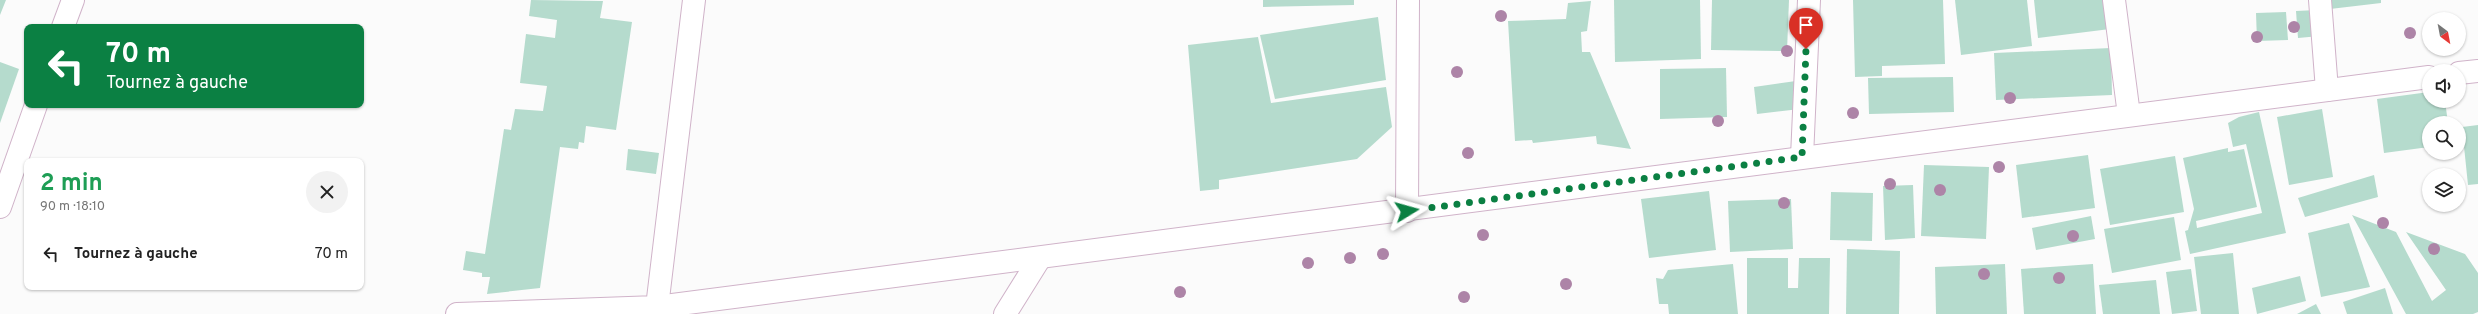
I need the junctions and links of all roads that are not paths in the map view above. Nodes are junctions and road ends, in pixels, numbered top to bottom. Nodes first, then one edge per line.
1 (73, 0) edge
2 (694, 0) edge
3 (1408, 0) edge
4 (1808, 0) edge
5 (2114, 0) edge
6 (2320, 0) edge
7 (64, 24) edge
8 (2478, 71) edge
9 (2466, 72) edge
10 (2422, 78) edge
11 (2327, 90) junction
12 (35, 108) edge
13 (2129, 116) junction
14 (1802, 157) junction
15 (0, 207) edge
16 (1407, 211) junction
17 (1040, 258) junction
18 (656, 311) edge
19 (457, 314) edge
20 (1005, 314) edge

1 - 7 street
2 - 18 street
3 - 16 street
4 - 14 street
5 - 13 street
6 - 11 street
8 - 9 street
10 - 11 street
11 - 13 street
12 - 15 street
13 - 14 street
14 - 16 street
16 - 17 street
17 - 18 street
17 - 20 street
18 - 19 street

